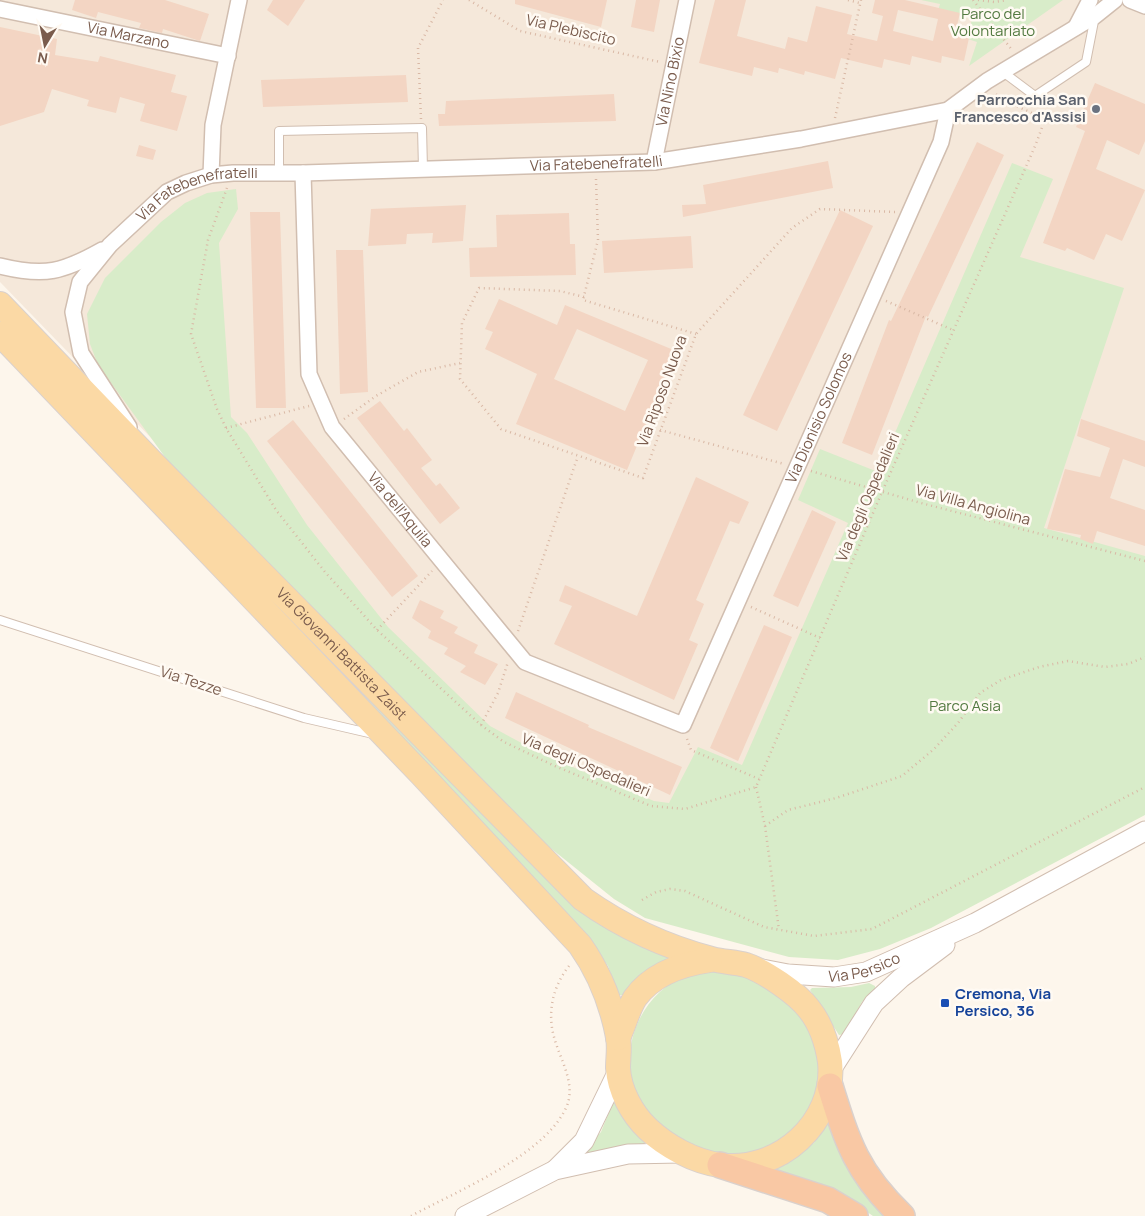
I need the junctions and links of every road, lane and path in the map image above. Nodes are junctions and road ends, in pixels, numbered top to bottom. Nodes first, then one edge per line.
1 (239, 0) edge
2 (443, 0) edge
3 (469, 0) edge
4 (687, 0) edge
5 (848, 0) edge
6 (973, 0) edge
7 (978, 0) edge
8 (1007, 0) edge
9 (1090, 0) edge
10 (1114, 0) edge
11 (1130, 0) edge
12 (1141, 0) edge
13 (860, 1) edge
14 (1145, 4) edge
15 (0, 9) edge
16 (1095, 16) junction
17 (1076, 27) junction
18 (228, 56) junction
19 (1020, 61) junction
20 (674, 65) junction
21 (1003, 72) junction
22 (986, 81) junction
23 (948, 110) junction
24 (422, 128) junction
25 (832, 131) junction
26 (654, 162) junction
27 (594, 164) junction
28 (423, 169) junction
29 (233, 173) junction
30 (279, 173) junction
31 (303, 173) junction
32 (211, 175) junction
33 (910, 212) junction
34 (110, 245) junction
35 (0, 266) edge
36 (873, 295) junction
37 (584, 297) junction
38 (0, 304) edge
39 (953, 330) junction
40 (0, 334) edge
41 (696, 334) junction
42 (460, 363) junction
43 (322, 402) junction
44 (332, 427) junction
45 (226, 428) junction
46 (660, 430) junction
47 (578, 456) junction
48 (151, 461) junction
49 (797, 468) junction
50 (882, 492) junction
51 (442, 561) junction
52 (1145, 561) edge
53 (738, 601) junction
54 (0, 620) edge
55 (377, 630) junction
56 (820, 638) junction
57 (512, 648) junction
58 (1145, 657) edge
59 (481, 725) junction
60 (683, 725) junction
61 (385, 737) junction
62 (759, 779) junction
63 (756, 787) junction
64 (1145, 787) edge
65 (765, 826) junction
66 (1145, 831) edge
67 (642, 900) dead end
68 (975, 923) junction
69 (779, 930) junction
70 (712, 959) junction
71 (746, 965) junction
72 (569, 966) dead end
73 (618, 1038) junction
74 (618, 1070) junction
75 (830, 1078) junction
76 (681, 1153) junction
77 (720, 1165) junction
78 (555, 1170) junction
79 (410, 1216) edge
80 (464, 1216) edge
81 (854, 1216) edge
82 (902, 1216) edge

1 - 18 street
2 - 24 path
3 - 20 path, Via Plebiscito
4 - 20 street, Via Nino Bixio
5 - 13 path
6 - 19 path
7 - 8 path
9 - 17 street
10 - 16 street, Via Fatebenefratelli
11 - 14 street
12 - 14 street
13 - 25 path
15 - 18 street, Via Marzano
16 - 17 street, Via Fatebenefratelli
16 - 21 lane
17 - 19 street, Via Fatebenefratelli
18 - 32 street
19 - 21 street, Via Fatebenefratelli
20 - 26 street, Via Nino Bixio
21 - 22 street, Via Fatebenefratelli
22 - 23 street, Via Fatebenefratelli
22 - 39 path, Via degli Ospedalieri
23 - 25 street, Via Fatebenefratelli
23 - 33 street, Via Dionisio Solomos
24 - 28 lane
24 - 30 lane
25 - 26 street, Via Fatebenefratelli
26 - 27 street, Via Fatebenefratelli
27 - 28 street, Via Fatebenefratelli
27 - 37 path
28 - 31 street, Via Fatebenefratelli
29 - 30 street, Via Fatebenefratelli
29 - 32 street, Via Fatebenefratelli
29 - 45 path, Via degli Ospedalieri
30 - 31 street, Via Fatebenefratelli
31 - 43 street, Via dell'Aquila
32 - 34 street, Via Fatebenefratelli
33 - 36 street, Via Dionisio Solomos
33 - 41 path
34 - 35 street, Via Fatebenefratelli
34 - 48 street, Via Fatebenefratelli
36 - 39 path
36 - 49 street, Via Dionisio Solomos
37 - 41 path, Via Riposo Nuova
37 - 42 path, Via Riposo Nuova
38 - 48 main road, Via Giovanni Battista Zaist
39 - 50 path, Via degli Ospedalieri
40 - 61 main road, Via Giovanni Battista Zaist
41 - 46 path, Via Riposo Nuova
42 - 44 path
42 - 47 path, Via Riposo Nuova
43 - 44 street, Via dell'Aquila
43 - 45 path
44 - 51 street, Via dell'Aquila
45 - 55 path, Via degli Ospedalieri
46 - 47 path, Via Riposo Nuova
46 - 49 path, Via Villa Angiolina
47 - 57 path
48 - 70 main road, Via Giovanni Battista Zaist
49 - 50 path, Via Villa Angiolina
49 - 53 street, Via Dionisio Solomos
50 - 52 path, Via Villa Angiolina
50 - 56 path, Via degli Ospedalieri
51 - 55 path
51 - 57 street, Via dell'Aquila
53 - 56 path
53 - 60 street, Via Dionisio Solomos
54 - 61 lane, Via Tezze
55 - 59 path, Via degli Ospedalieri
56 - 62 path, Via degli Ospedalieri
57 - 59 path
57 - 60 street, Via dell'Aquila
58 - 65 path
59 - 63 path, Via degli Ospedalieri
60 - 62 path
61 - 73 main road, Via Giovanni Battista Zaist
62 - 63 path, Via degli Ospedalieri
63 - 65 path
64 - 69 path
65 - 69 path
66 - 68 street, Via Persico
67 - 69 path
68 - 71 street, Via Persico
68 - 75 street, Via Persico
70 - 71 main road, Via Giovanni Battista Zaist
70 - 73 main road, Via Giovanni Battista Zaist
71 - 75 main road, Via Giovanni Battista Zaist
72 - 79 path
73 - 74 main road, Via Giovanni Battista Zaist
74 - 76 main road, Via Giovanni Battista Zaist
74 - 78 street
75 - 77 main road, Via Giovanni Battista Zaist
75 - 82 highway, Via Giovanni Battista Zaist
76 - 77 main road, Via Giovanni Battista Zaist
76 - 78 street
77 - 81 highway, Via Giovanni Battista Zaist
78 - 80 street

